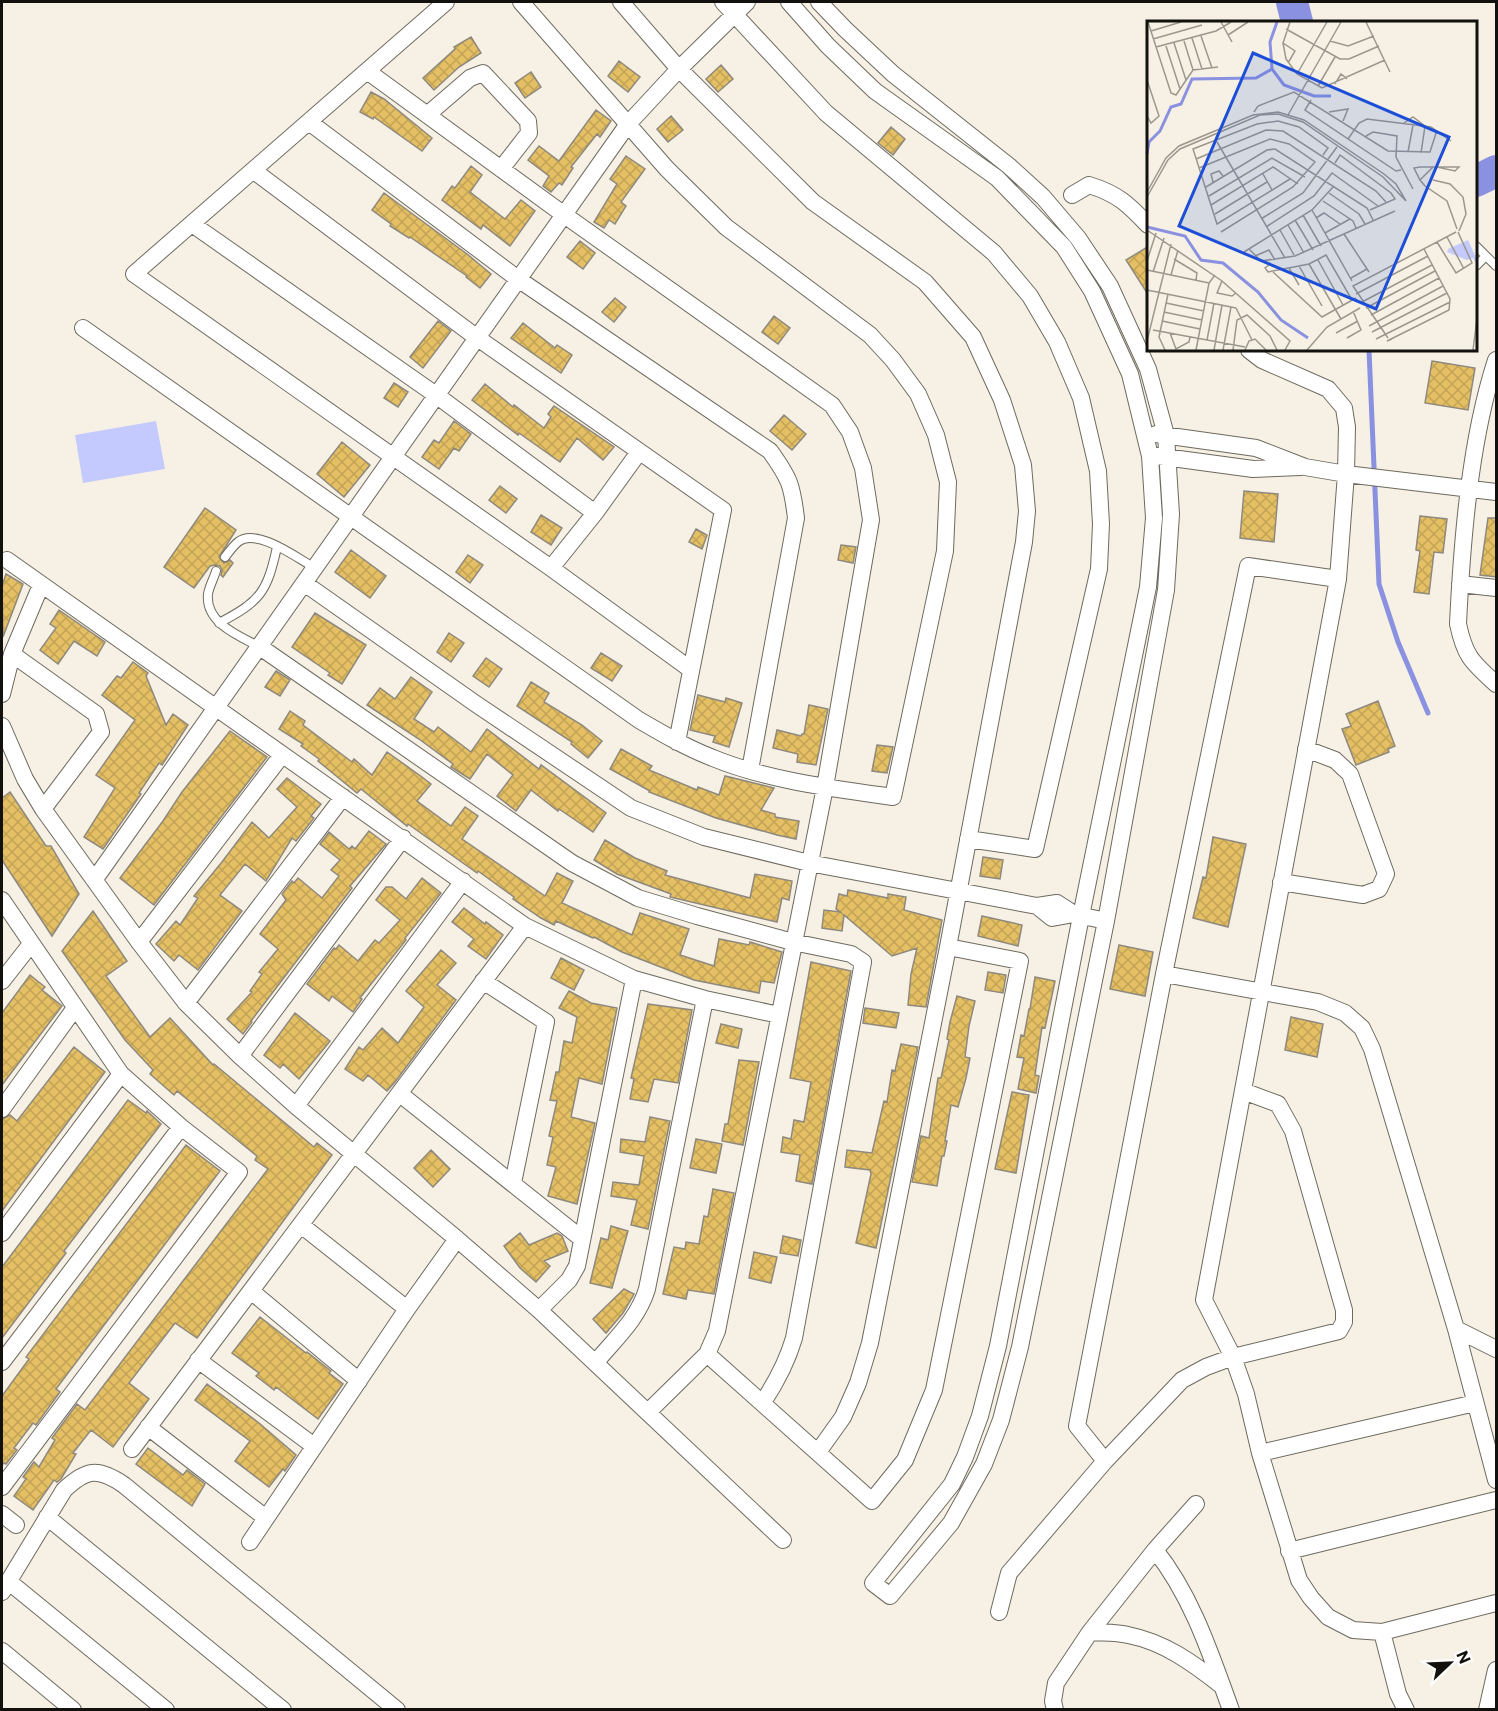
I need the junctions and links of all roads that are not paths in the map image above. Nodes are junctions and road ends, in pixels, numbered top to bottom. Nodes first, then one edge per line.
1 (446, 2) edge
2 (521, 2) edge
3 (621, 2) edge
4 (747, 2) edge
5 (789, 2) edge
6 (819, 2) edge
7 (728, 8) edge
8 (679, 69) junction
9 (367, 71) junction
10 (427, 115) junction
11 (309, 122) junction
12 (628, 124) junction
13 (501, 169) junction
14 (254, 171) junction
15 (1072, 195) dead end
16 (563, 214) junction
17 (1147, 223) edge
18 (192, 224) junction
19 (1477, 247) edge
20 (1486, 256) junction
21 (1477, 266) edge
22 (1497, 266) edge
23 (518, 279) junction
24 (83, 328) dead end
25 (476, 337) junction
26 (1250, 351) edge
27 (1497, 360) edge
28 (1491, 393) edge
29 (436, 395) junction
30 (1146, 434) junction
31 (1166, 435) junction
32 (1234, 444) junction
33 (639, 452) junction
34 (1150, 456) junction
35 (392, 458) junction
36 (1168, 458) junction
37 (1231, 466) junction
38 (1305, 467) junction
39 (1346, 474) junction
40 (1470, 489) junction
41 (1497, 492) edge
42 (595, 513) junction
43 (350, 518) junction
44 (277, 547) junction
45 (225, 557) dead end
46 (6, 560) dead end
47 (315, 568) junction
48 (551, 568) junction
49 (216, 571) dead end
50 (1338, 579) junction
51 (304, 583) junction
52 (1460, 584) junction
53 (41, 585) junction
54 (1497, 588) edge
55 (219, 623) junction
56 (260, 647) junction
57 (12, 654) junction
58 (690, 669) junction
59 (1497, 684) edge
60 (2, 694) edge
61 (216, 708) junction
62 (2, 726) edge
63 (677, 742) junction
64 (1306, 749) junction
65 (282, 755) junction
66 (750, 770) junction
67 (825, 787) junction
68 (344, 797) junction
69 (44, 809) junction
70 (403, 838) junction
71 (968, 839) junction
72 (809, 863) junction
73 (95, 879) junction
74 (463, 881) junction
75 (1281, 882) junction
76 (957, 892) junction
77 (2, 900) edge
78 (1078, 915) junction
79 (1106, 921) junction
80 (525, 926) junction
81 (139, 942) junction
82 (794, 942) junction
83 (31, 944) junction
84 (948, 947) junction
85 (1164, 974) junction
86 (634, 979) junction
87 (2, 981) edge
88 (483, 981) junction
89 (1260, 991) junction
90 (705, 999) junction
91 (186, 1003) junction
92 (75, 1008) junction
93 (779, 1015) junction
94 (240, 1056) junction
95 (121, 1074) junction
96 (1243, 1091) junction
97 (400, 1094) junction
98 (296, 1106) junction
99 (2, 1109) edge
100 (181, 1127) junction
101 (354, 1153) junction
102 (513, 1182) junction
103 (301, 1225) junction
104 (2, 1233) edge
105 (457, 1239) junction
106 (582, 1239) junction
107 (251, 1292) junction
108 (407, 1309) junction
109 (539, 1310) junction
110 (1456, 1329) junction
111 (1497, 1350) edge
112 (707, 1354) junction
113 (1233, 1357) junction
114 (198, 1360) junction
115 (2, 1362) edge
116 (596, 1362) junction
117 (359, 1381) junction
118 (763, 1402) junction
119 (1475, 1403) junction
120 (649, 1412) junction
121 (148, 1427) junction
122 (314, 1446) junction
123 (132, 1449) dead end
124 (818, 1452) junction
125 (1260, 1453) junction
126 (1105, 1461) junction
127 (1497, 1480) edge
128 (2, 1487) edge
129 (1497, 1500) edge
130 (1196, 1504) dead end
131 (2, 1514) edge
132 (47, 1517) junction
133 (266, 1518) junction
134 (16, 1525) dead end
135 (783, 1540) dead end
136 (250, 1542) dead end
137 (1155, 1550) junction
138 (1288, 1551) junction
139 (5, 1587) edge
140 (1497, 1603) edge
141 (999, 1612) dead end
142 (1090, 1632) junction
143 (1382, 1632) junction
144 (2, 1652) edge
145 (1497, 1670) edge
146 (1223, 1687) junction
147 (73, 1710) edge
148 (166, 1710) edge
149 (284, 1710) edge
150 (397, 1710) edge
151 (1054, 1710) edge
152 (1232, 1710) edge
153 (1238, 1710) edge
154 (1406, 1710) edge
155 (1487, 1710) edge

1 - 9 street
2 - 12 street
3 - 8 street
4 - 7 street
5 - 30 street
6 - 31 street
7 - 8 street
7 - 71 street
8 - 12 street
8 - 71 street
9 - 10 street
9 - 11 street
10 - 13 street
10 - 13 street
11 - 14 street
11 - 23 street
12 - 16 street
12 - 67 street
13 - 16 street
14 - 18 street
14 - 25 street
15 - 17 street
16 - 23 street
16 - 67 street
18 - 29 street
18 - 35 street
19 - 20 lane
20 - 21 lane
20 - 22 lane
23 - 25 street
23 - 66 street
24 - 43 street
25 - 29 street
25 - 33 street
26 - 39 street
27 - 28 street
28 - 40 street
29 - 35 street
29 - 42 street
30 - 31 street
30 - 34 street
31 - 32 street
31 - 36 street
32 - 37 street
32 - 38 street
33 - 42 street
33 - 58 street
34 - 36 street
34 - 78 street
35 - 43 street
35 - 48 street
36 - 37 street
36 - 79 street
37 - 38 street
38 - 39 street
39 - 40 street
39 - 50 street
40 - 41 street
40 - 52 street
42 - 48 street
43 - 47 street
43 - 63 street
44 - 45 lane
44 - 47 lane
44 - 55 lane
46 - 53 street
47 - 51 street
48 - 58 street
49 - 55 lane
50 - 64 street
50 - 85 street
51 - 56 street
51 - 72 street
52 - 54 street
52 - 59 street
53 - 57 street
53 - 61 street
55 - 56 lane
56 - 61 street
56 - 82 street
57 - 60 street
57 - 69 street
58 - 63 street
61 - 65 street
61 - 73 street
62 - 69 street
63 - 66 street
64 - 75 street
64 - 75 street
65 - 68 street
65 - 81 street
66 - 67 street
67 - 72 street
68 - 70 street
68 - 91 street
69 - 73 street
70 - 74 street
70 - 94 street
71 - 76 street
72 - 76 street
72 - 82 street
73 - 81 street
74 - 80 street
74 - 98 street
75 - 89 street
76 - 78 street
76 - 84 street
77 - 83 street
78 - 79 street
78 - 79 street
80 - 86 street
80 - 88 street
81 - 91 street
82 - 93 street
82 - 118 street
83 - 87 street
83 - 92 street
84 - 124 street
84 - 124 street
85 - 89 street
85 - 126 street
86 - 90 street
86 - 106 street
88 - 97 street
88 - 102 street
89 - 96 street
89 - 110 street
90 - 93 street
90 - 116 street
91 - 94 street
92 - 95 street
92 - 99 street
93 - 112 street
94 - 98 street
95 - 100 street
95 - 104 street
96 - 113 street
96 - 113 street
97 - 101 street
97 - 102 street
98 - 101 street
100 - 115 street
100 - 128 street
101 - 103 street
101 - 105 street
102 - 106 street
103 - 107 street
103 - 108 street
105 - 108 street
105 - 109 street
106 - 109 street
107 - 114 street
107 - 117 street
108 - 117 street
109 - 116 street
110 - 111 street
110 - 119 street
112 - 118 street
112 - 120 street
113 - 125 street
113 - 126 street
114 - 121 street
114 - 122 street
116 - 120 street
117 - 122 street
118 - 124 street
119 - 125 street
119 - 127 street
120 - 135 street
121 - 123 street
121 - 133 street
122 - 133 street
125 - 138 street
126 - 141 street
129 - 138 street
130 - 137 street
131 - 134 street
132 - 139 street
132 - 149 street
132 - 150 street
133 - 136 street
137 - 142 street
137 - 146 street
138 - 143 street
139 - 148 street
140 - 143 street
142 - 146 street
142 - 151 street
143 - 154 street
144 - 147 street
145 - 155 street
146 - 152 street
146 - 153 street

